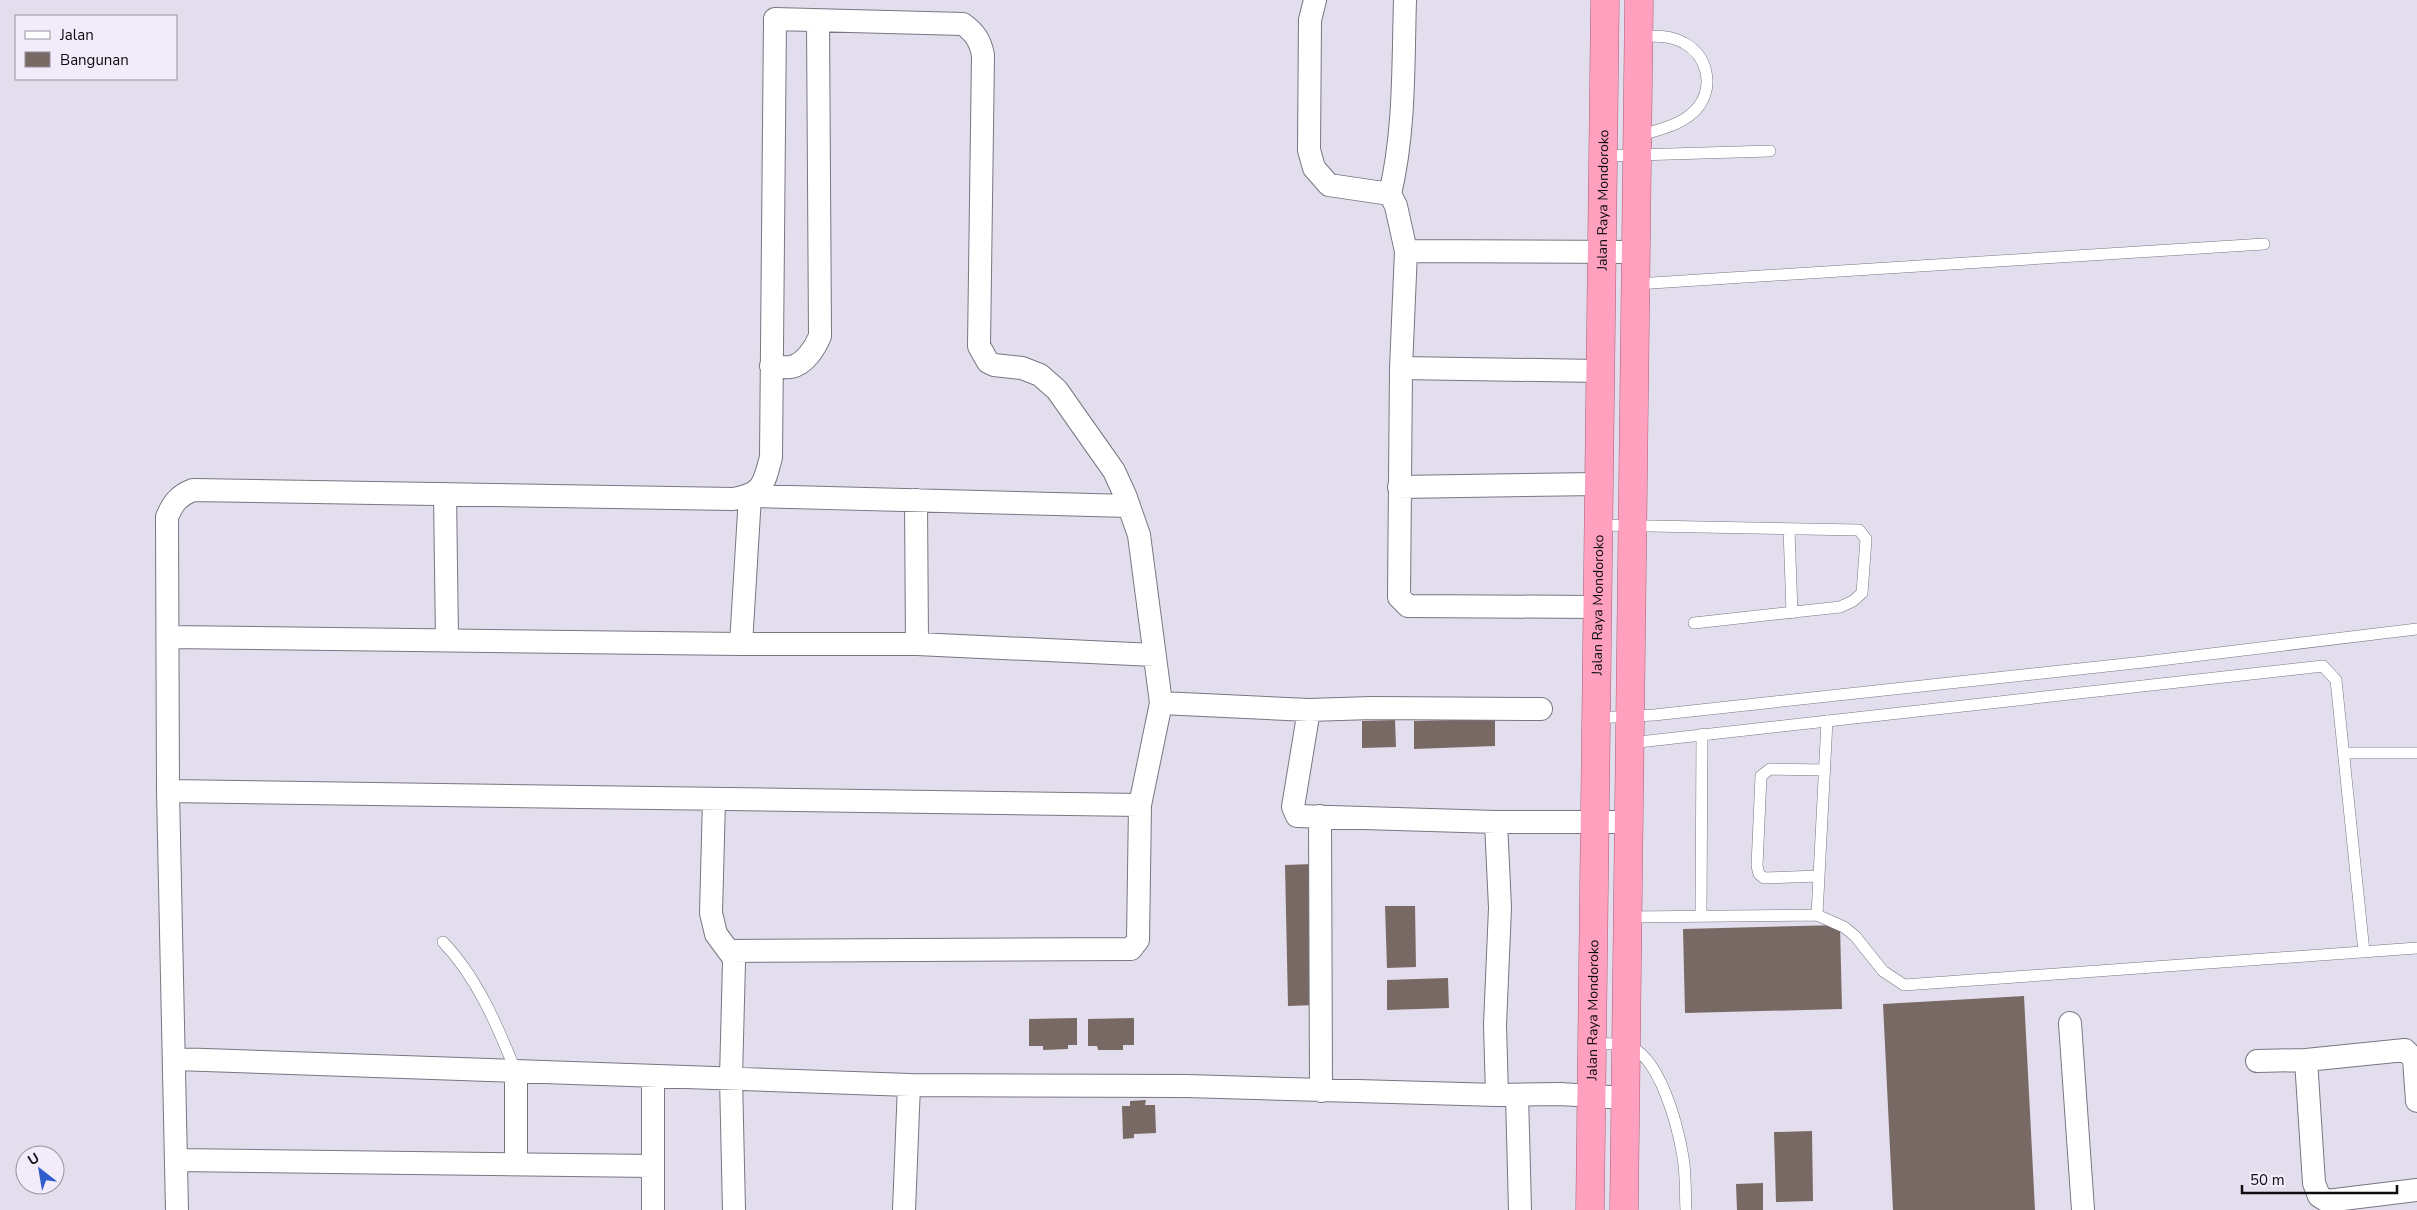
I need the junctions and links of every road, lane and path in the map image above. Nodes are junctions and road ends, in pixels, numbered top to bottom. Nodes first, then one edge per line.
1 (1315, 0) edge
2 (1405, 0) edge
3 (1605, 0) edge
4 (1639, 0) edge
5 (776, 10) edge
6 (818, 21) junction
7 (1639, 36) junction
8 (1637, 145) junction
9 (1770, 151) dead end
10 (1604, 156) junction
11 (1390, 194) junction
12 (2264, 244) dead end
13 (1406, 251) junction
14 (1601, 252) junction
15 (1636, 252) junction
16 (1636, 284) junction
17 (771, 366) junction
18 (1401, 368) junction
19 (1600, 371) junction
20 (1598, 484) junction
21 (1399, 487) junction
22 (445, 494) junction
23 (750, 496) junction
24 (916, 500) junction
25 (1129, 506) junction
26 (1597, 525) junction
27 (1632, 526) junction
28 (1789, 529) junction
29 (1792, 613) junction
30 (1596, 620) junction
31 (1694, 623) dead end
32 (2417, 629) edge
33 (1631, 634) junction
34 (168, 637) junction
35 (447, 640) junction
36 (741, 644) junction
37 (917, 644) junction
38 (1154, 655) junction
39 (1160, 703) junction
40 (1541, 709) dead end
41 (1298, 710) junction
42 (1596, 718) junction
43 (1827, 722) junction
44 (1630, 730) junction
45 (1702, 734) junction
46 (2343, 753) junction
47 (2417, 753) edge
48 (1825, 770) junction
49 (168, 791) junction
50 (714, 800) junction
51 (1140, 805) junction
52 (1320, 816) junction
53 (1496, 822) junction
54 (1629, 822) junction
55 (1594, 823) junction
56 (1819, 876) junction
57 (1701, 915) junction
58 (1817, 915) junction
59 (1628, 917) junction
60 (443, 942) dead end
61 (2417, 948) edge
62 (729, 951) junction
63 (2364, 952) junction
64 (2070, 1023) dead end
65 (1592, 1044) junction
66 (1626, 1045) junction
67 (176, 1059) junction
68 (2306, 1060) junction
69 (2256, 1061) dead end
70 (516, 1072) junction
71 (653, 1076) junction
72 (731, 1078) junction
73 (909, 1085) junction
74 (1321, 1091) junction
75 (1507, 1095) junction
76 (1591, 1096) junction
77 (1626, 1098) junction
78 (2417, 1101) edge
79 (177, 1160) junction
80 (516, 1164) junction
81 (653, 1166) junction
82 (2417, 1190) edge
83 (177, 1210) edge
84 (653, 1210) edge
85 (734, 1210) edge
86 (904, 1210) edge
87 (1520, 1210) edge
88 (1590, 1210) edge
89 (1624, 1210) edge
90 (1686, 1210) edge
91 (2083, 1210) edge

1 - 11 street
2 - 11 street
3 - 10 highway, Jalan Raya Mondoroko
4 - 7 highway
5 - 6 street
5 - 17 street
6 - 17 street
6 - 25 street
7 - 8 highway
7 - 8 lane
8 - 9 lane
8 - 10 lane
8 - 15 highway
10 - 14 highway, Jalan Raya Mondoroko
11 - 13 street
12 - 16 lane
13 - 14 street
13 - 18 street
14 - 15 street
14 - 19 highway, Jalan Raya Mondoroko
15 - 16 highway
16 - 27 highway
17 - 23 street
18 - 19 street
18 - 21 street
19 - 20 highway, Jalan Raya Mondoroko
20 - 21 street
20 - 26 highway, Jalan Raya Mondoroko
21 - 30 street
22 - 23 street
22 - 34 street
22 - 35 street
23 - 24 street
23 - 36 street
24 - 25 street
24 - 37 street
25 - 38 street
26 - 27 lane
26 - 30 highway, Jalan Raya Mondoroko
27 - 28 lane
27 - 33 highway
28 - 29 lane
28 - 29 lane
29 - 31 lane
30 - 33 highway
30 - 42 highway, Jalan Raya Mondoroko
32 - 44 lane
33 - 44 highway
34 - 35 street
34 - 49 street
35 - 36 street
36 - 37 street
37 - 38 street
38 - 39 street
39 - 41 street
39 - 51 street
40 - 41 street
41 - 52 street
42 - 44 lane
42 - 55 highway, Jalan Raya Mondoroko
43 - 45 lane
43 - 46 lane
43 - 48 lane
44 - 45 lane
44 - 54 highway
45 - 57 lane
46 - 47 lane
46 - 63 lane
48 - 56 lane
48 - 56 lane
49 - 50 street
49 - 67 street
50 - 51 street
50 - 62 street
51 - 62 street
52 - 53 street
52 - 74 street
53 - 55 street
53 - 75 street
54 - 55 street
54 - 59 highway
55 - 65 highway, Jalan Raya Mondoroko
56 - 58 lane
57 - 58 lane
57 - 59 lane
58 - 63 lane
59 - 66 highway
60 - 70 lane
61 - 63 lane
62 - 72 street
64 - 91 street
65 - 66 lane
65 - 76 highway, Jalan Raya Mondoroko
66 - 77 highway
66 - 90 lane
67 - 70 street
67 - 79 street
68 - 69 street
68 - 78 street
68 - 82 street
70 - 71 street
70 - 80 street
71 - 72 street
71 - 81 street
72 - 73 street
72 - 85 street
73 - 74 street
73 - 86 street
74 - 75 street
75 - 76 street
75 - 87 street
76 - 77 street
76 - 88 highway, Jalan Raya Mondoroko
77 - 89 highway
79 - 80 street
79 - 83 street
80 - 81 street
81 - 84 street

